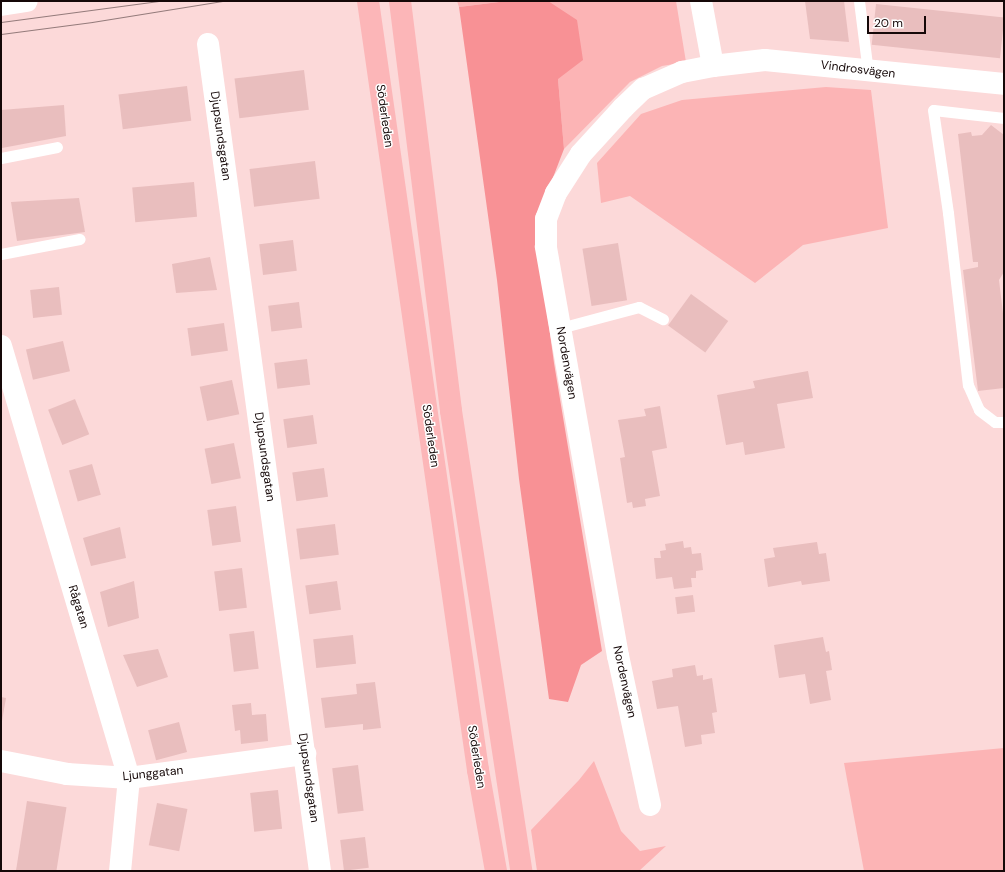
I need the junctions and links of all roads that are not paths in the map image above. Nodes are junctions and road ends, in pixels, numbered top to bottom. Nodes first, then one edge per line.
1 (27, 1) edge
2 (368, 1) edge
3 (400, 1) edge
4 (702, 1) edge
5 (859, 1) edge
6 (1, 5) edge
7 (208, 44) dead end
8 (713, 66) junction
9 (868, 72) junction
10 (1004, 84) edge
11 (1004, 118) edge
12 (57, 147) dead end
13 (1, 158) edge
14 (80, 239) dead end
15 (1, 254) edge
16 (663, 319) dead end
17 (560, 328) junction
18 (1, 346) edge
19 (7, 390) edge
20 (1004, 422) edge
21 (305, 754) junction
22 (1, 761) edge
23 (129, 778) junction
24 (650, 805) dead end
25 (120, 871) edge
26 (320, 871) edge
27 (496, 871) edge
28 (521, 871) edge

1 - 6 street
2 - 27 highway, Söderleden
3 - 28 highway, Söderleden
4 - 8 street
5 - 9 lane
7 - 21 street, Djupsundsgatan
8 - 9 street, Vindrosvägen
8 - 17 street, Nordenvägen
9 - 10 street, Vindrosvägen
11 - 20 lane
12 - 13 lane
14 - 15 lane
16 - 17 lane
17 - 24 street, Nordenvägen
18 - 19 street, Rågatan
19 - 23 street, Rågatan
21 - 23 street, Ljunggatan
21 - 26 street, Djupsundsgatan
22 - 23 street, Ljunggatan
23 - 25 street, Rågatan

